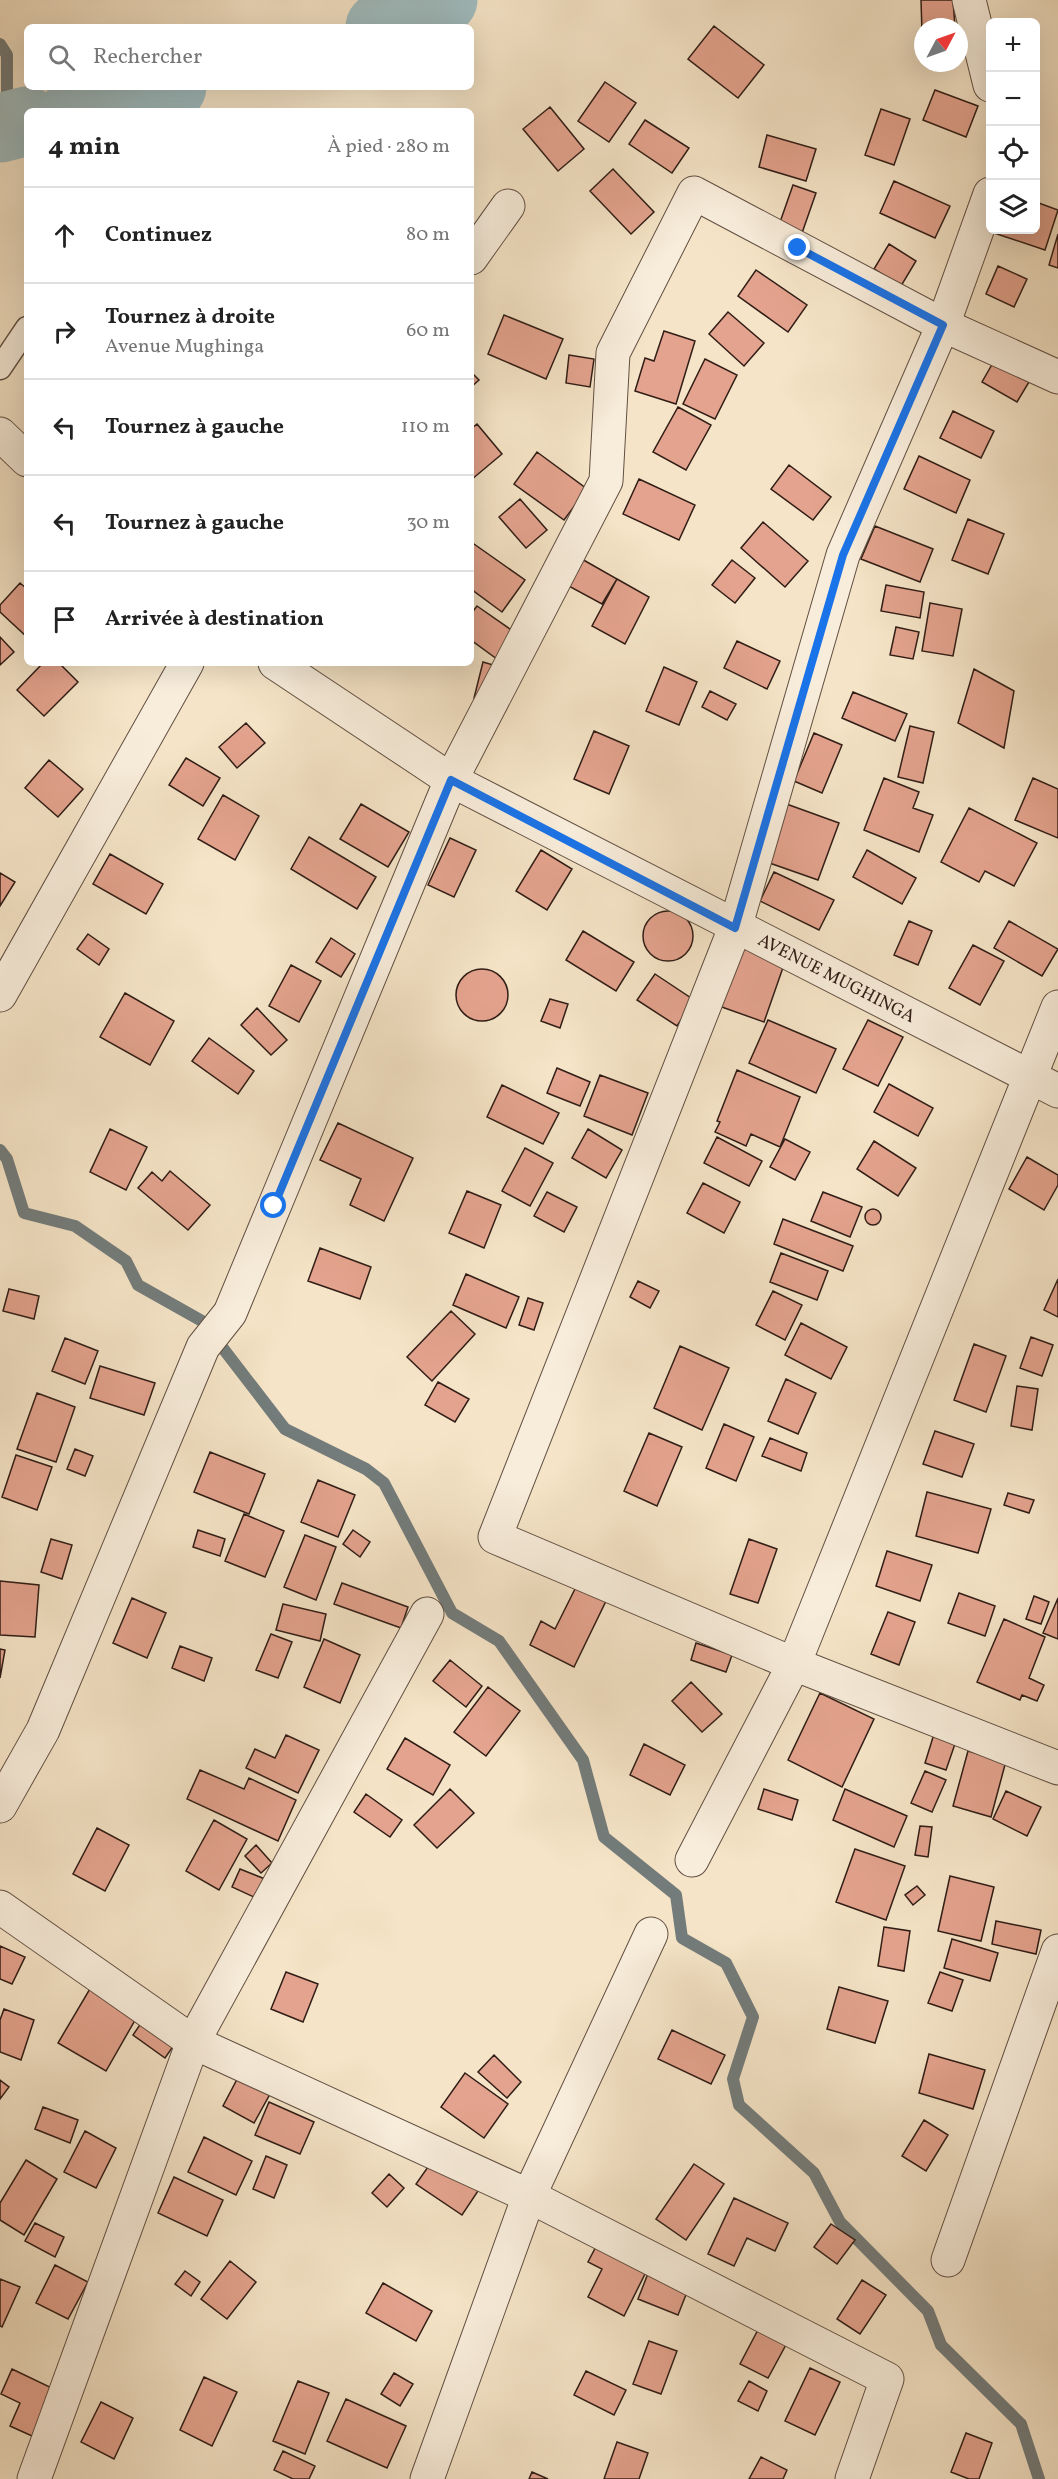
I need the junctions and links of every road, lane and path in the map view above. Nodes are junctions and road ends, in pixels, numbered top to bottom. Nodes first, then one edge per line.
1 (969, 0) edge
2 (987, 72) edge
3 (986, 205) edge
4 (508, 206) dead end
5 (474, 254) edge
6 (943, 325) junction
7 (24, 332) edge
8 (0, 368) edge
9 (1058, 377) edge
10 (0, 434) edge
11 (24, 457) edge
12 (185, 666) edge
13 (280, 666) edge
14 (451, 780) junction
15 (735, 928) junction
16 (0, 994) edge
17 (1058, 1007) edge
18 (1029, 1076) junction
19 (1058, 1091) edge
20 (428, 1614) dead end
21 (794, 1664) junction
22 (1058, 1768) edge
23 (0, 1806) edge
24 (693, 1860) dead end
25 (0, 1908) edge
26 (651, 1934) dead end
27 (1058, 1951) edge
28 (193, 2042) junction
29 (529, 2196) junction
30 (948, 2260) dead end
31 (34, 2479) edge
32 (427, 2479) edge
33 (852, 2479) edge

1 - 2 street
3 - 6 street
4 - 5 street
6 - 9 street
6 - 14 street
6 - 15 street
7 - 8 lane
10 - 11 street
12 - 16 street
13 - 14 street, AVENUE MUGHINGA
14 - 15 street, AVENUE MUGHINGA
14 - 23 street
15 - 18 street, AVENUE MUGHINGA
15 - 21 street
17 - 18 street
18 - 19 street, AVENUE MUGHINGA
18 - 21 street
20 - 28 street
21 - 22 street
21 - 24 street
25 - 28 street
26 - 29 street
27 - 30 street
28 - 29 street
28 - 31 street
29 - 32 street
29 - 33 street

